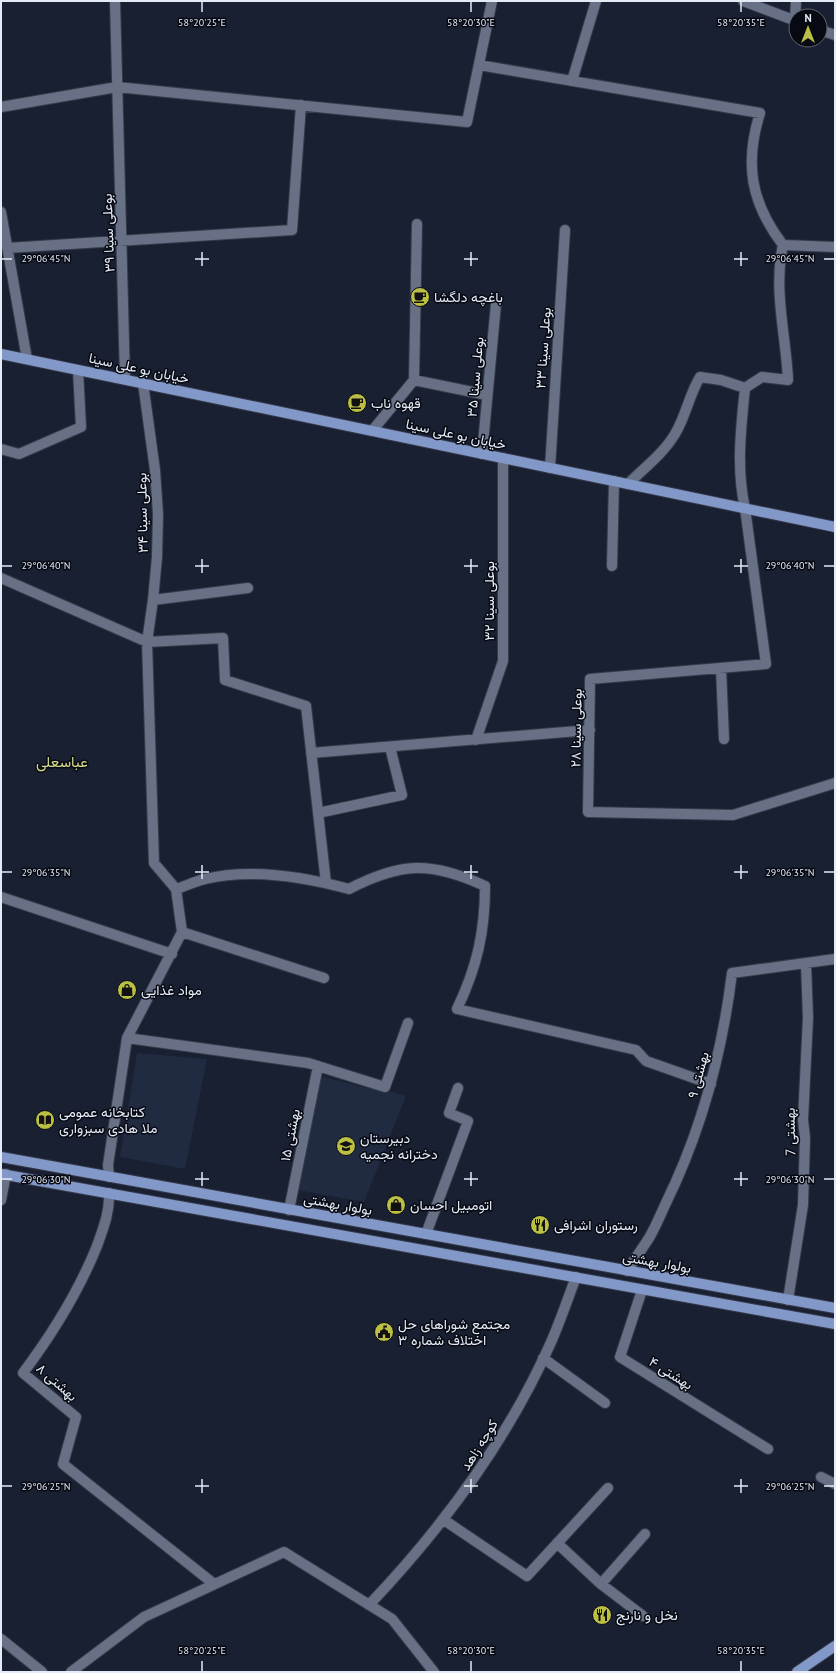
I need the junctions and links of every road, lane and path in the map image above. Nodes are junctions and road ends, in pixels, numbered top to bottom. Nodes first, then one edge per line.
1 (115, 1) edge
2 (492, 1) edge
3 (596, 1) edge
4 (743, 1) edge
5 (788, 18) edge
6 (479, 66) junction
7 (572, 81) junction
8 (117, 87) junction
9 (300, 105) junction
10 (1, 107) edge
11 (1, 212) edge
12 (418, 224) dead end
13 (565, 230) dead end
14 (122, 241) junction
15 (784, 245) junction
16 (7, 248) junction
17 (835, 248) edge
18 (496, 304) dead end
19 (1, 354) edge
20 (27, 359) junction
21 (78, 370) junction
22 (125, 379) junction
23 (414, 380) junction
24 (143, 383) junction
25 (745, 388) junction
26 (487, 395) junction
27 (372, 431) junction
28 (1, 449) edge
29 (482, 454) junction
30 (503, 458) junction
31 (550, 468) junction
32 (614, 481) junction
33 (628, 484) junction
34 (744, 508) junction
35 (835, 527) edge
36 (612, 566) dead end
37 (1, 578) edge
38 (248, 588) dead end
39 (153, 600) junction
40 (147, 642) junction
41 (721, 668) junction
42 (590, 730) junction
43 (724, 739) dead end
44 (476, 740) junction
45 (390, 747) junction
46 (311, 753) junction
47 (835, 783) edge
48 (318, 813) junction
49 (326, 883) junction
50 (176, 889) junction
51 (1, 897) edge
52 (182, 932) junction
53 (172, 954) junction
54 (835, 959) edge
55 (806, 963) junction
56 (324, 978) dead end
57 (408, 1022) dead end
58 (127, 1038) junction
59 (318, 1066) junction
60 (711, 1084) junction
61 (458, 1088) dead end
62 (1, 1157) edge
63 (4, 1174) edge
64 (109, 1177) junction
65 (109, 1193) junction
66 (1, 1200) edge
67 (290, 1210) junction
68 (426, 1234) junction
69 (627, 1271) junction
70 (576, 1277) junction
71 (642, 1290) junction
72 (788, 1300) junction
73 (835, 1308) edge
74 (835, 1324) edge
75 (543, 1358) junction
76 (605, 1403) dead end
77 (768, 1450) dead end
78 (820, 1477) dead end
79 (835, 1484) edge
80 (608, 1488) dead end
81 (444, 1520) junction
82 (645, 1534) dead end
83 (557, 1543) junction
84 (214, 1584) junction
85 (601, 1584) junction
86 (369, 1605) junction
87 (643, 1616) dead end
88 (1, 1639) edge
89 (834, 1648) edge
90 (42, 1672) edge
91 (71, 1672) edge
92 (434, 1672) edge
93 (797, 1672) edge

1 - 8 street, بوعلی سینا ۳۹
2 - 6 street
3 - 7 street
4 - 5 street
6 - 7 street
6 - 9 street
7 - 15 street
8 - 9 street
8 - 10 street
8 - 14 street, بوعلی سینا ۳۹
9 - 14 street
11 - 16 street
12 - 23 street
13 - 31 street, بوعلی سینا ۳۳
14 - 16 street
14 - 22 street, بوعلی سینا ۳۹
15 - 17 street
15 - 25 street
16 - 20 street
18 - 26 street, بوعلی سینا ۳۵
19 - 20 main road, خیابان بو علی سینا
20 - 21 main road, خیابان بو علی سینا
21 - 22 main road, خیابان بو علی سینا
21 - 28 street
22 - 24 main road, خیابان بو علی سینا
23 - 26 street
23 - 27 street
24 - 27 main road, خیابان بو علی سینا
24 - 39 street, بوعلی سینا ۳۴
25 - 33 street
25 - 34 street
26 - 29 street, بوعلی سینا ۳۵
27 - 29 main road, خیابان بو علی سینا
29 - 30 main road, خیابان بو علی سینا
30 - 31 main road, خیابان بو علی سینا
30 - 44 street, بوعلی سینا ۳۲
31 - 32 main road, خیابان بو علی سینا
32 - 33 main road, خیابان بو علی سینا
32 - 36 street
33 - 34 main road, خیابان بو علی سینا
34 - 35 main road, خیابان بو علی سینا
34 - 41 street, بوعلی سینا ۲۸
37 - 40 street
38 - 39 street
39 - 40 street, بوعلی سینا ۳۴
40 - 46 street
40 - 50 street, بوعلی سینا ۳۴
41 - 42 street, بوعلی سینا ۲۸
41 - 43 street
42 - 44 street
42 - 47 street, بوعلی سینا ۲۸
44 - 45 street
45 - 46 street
45 - 48 street
46 - 48 street
48 - 49 street
49 - 50 street
49 - 60 street
50 - 52 street
51 - 53 street
52 - 53 street
52 - 56 street
53 - 58 street
54 - 55 street, بهشتی ۹
55 - 60 street, بهشتی ۹
55 - 72 street, بهشتی 7
57 - 59 street
58 - 59 street
58 - 64 street
59 - 67 street, بهشتی ۱۵
60 - 69 street, بهشتی ۹
61 - 68 street
62 - 64 main road, بولوار بهشتی
63 - 65 main road
63 - 66 street
64 - 67 main road, بولوار بهشتی
65 - 70 main road
65 - 84 street, بهشتی ۸
67 - 68 main road, بولوار بهشتی
68 - 69 main road, بولوار بهشتی
69 - 72 main road, بولوار بهشتی
70 - 71 main road
70 - 75 street, کوچه زاهد
71 - 74 main road
71 - 77 street, بهشتی ۴
72 - 73 main road, بولوار بهشتی
75 - 76 street
75 - 81 street, کوچه زاهد
78 - 79 street
80 - 83 street
81 - 83 street
81 - 86 street, کوچه زاهد
82 - 85 street
83 - 85 street
84 - 86 street
84 - 91 street
85 - 87 street
86 - 92 street
88 - 90 street
89 - 93 main road

